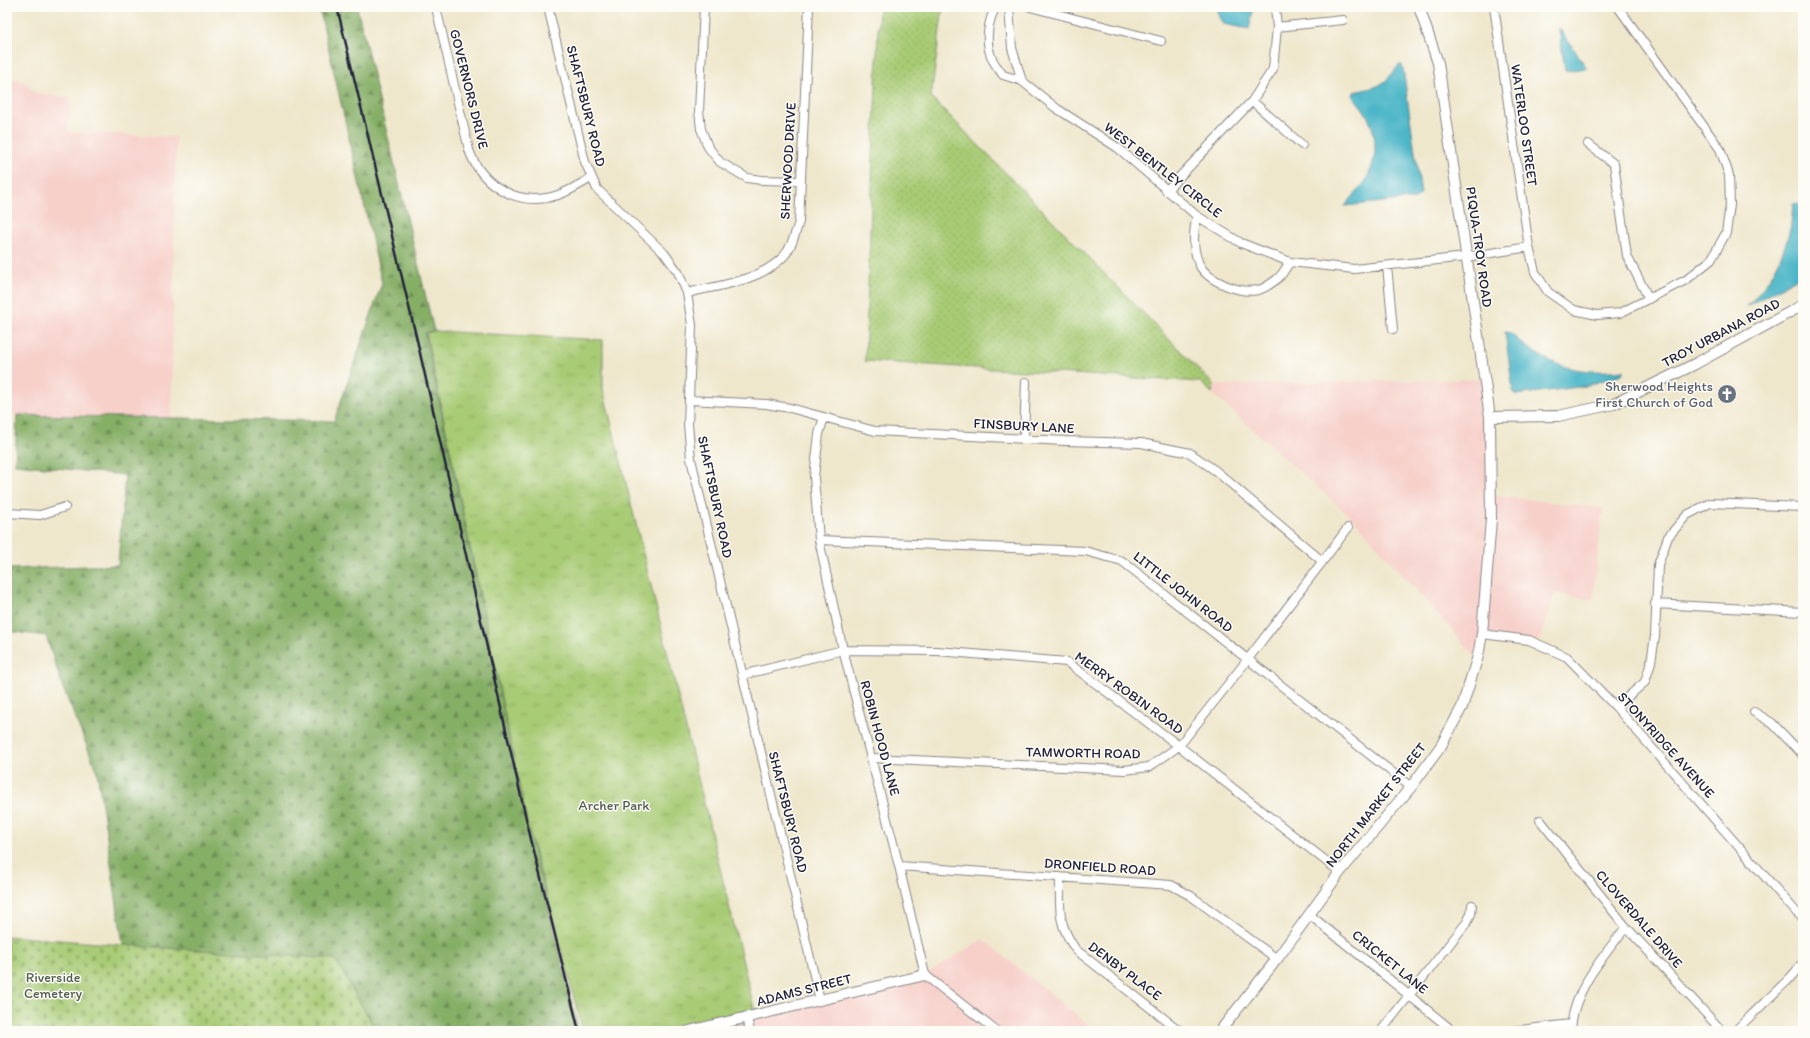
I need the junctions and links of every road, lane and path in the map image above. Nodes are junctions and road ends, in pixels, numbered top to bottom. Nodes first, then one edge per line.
1 (436, 7) edge
2 (548, 7) edge
3 (704, 7) edge
4 (809, 7) edge
5 (996, 7) edge
6 (1008, 7) edge
7 (1030, 7) edge
8 (1275, 7) edge
9 (1419, 7) edge
10 (1494, 7) edge
11 (1618, 7) edge
12 (1343, 20) dead end
13 (1278, 27) junction
14 (1161, 41) dead end
15 (1022, 81) junction
16 (1252, 101) junction
17 (1588, 144) dead end
18 (1302, 145) dead end
19 (591, 178) junction
20 (800, 181) junction
21 (1166, 191) junction
22 (1197, 216) junction
23 (1529, 247) junction
24 (1466, 257) junction
25 (1290, 262) junction
26 (1387, 266) junction
27 (687, 293) junction
28 (1649, 299) junction
29 (1803, 305) edge
30 (1393, 329) dead end
31 (1026, 382) dead end
32 (689, 400) junction
33 (824, 417) junction
34 (1490, 418) junction
35 (1024, 439) junction
36 (1490, 495) joint
37 (65, 507) dead end
38 (1803, 507) edge
39 (7, 513) edge
40 (1348, 528) dead end
41 (819, 540) junction
42 (1322, 561) junction
43 (1655, 604) junction
44 (1803, 612) edge
45 (1482, 634) junction
46 (843, 650) junction
47 (1248, 659) junction
48 (742, 675) junction
49 (1616, 707) junction
50 (1754, 712) dead end
51 (1179, 746) junction
52 (1803, 755) edge
53 (872, 758) junction
54 (1411, 787) junction
55 (1540, 820) dead end
56 (899, 866) junction
57 (1340, 872) junction
58 (1060, 877) junction
59 (1472, 904) dead end
60 (1310, 915) junction
61 (1803, 918) edge
62 (1626, 927) junction
63 (1276, 959) junction
64 (1803, 963) edge
65 (925, 975) junction
66 (1410, 995) junction
67 (820, 1000) junction
68 (747, 1018) junction
69 (1571, 1028) edge
70 (689, 1031) edge
71 (750, 1031) edge
72 (996, 1031) edge
73 (1180, 1031) edge
74 (1220, 1031) edge
75 (1381, 1031) edge
76 (1452, 1031) edge
77 (1511, 1031) edge
78 (1722, 1031) edge
79 (1735, 1031) edge

1 - 19 street, GOVERNORS DRIVE
2 - 19 street, SHAFTSBURY ROAD
3 - 20 street
4 - 20 street, SHERWOOD DRIVE
5 - 15 street
6 - 15 street
7 - 14 street
8 - 13 street
9 - 24 street, PIQUA-TROY ROAD
10 - 23 street, WATERLOO STREET
11 - 28 street, WATERLOO STREET
12 - 13 street
13 - 16 street
15 - 21 street, WEST BENTLEY CIRCLE
16 - 18 street
16 - 21 street
17 - 28 street
19 - 27 street, SHAFTSBURY ROAD
20 - 27 street, SHERWOOD DRIVE
21 - 22 street, WEST BENTLEY CIRCLE
22 - 25 street, WEST BENTLEY CIRCLE
22 - 25 street
23 - 24 street, WEST BENTLEY CIRCLE
23 - 28 street, WATERLOO STREET
24 - 26 street, WEST BENTLEY CIRCLE
24 - 34 street, PIQUA-TROY ROAD
25 - 26 street, WEST BENTLEY CIRCLE
26 - 30 street
27 - 32 street, SHAFTSBURY ROAD
29 - 34 street, TROY URBANA ROAD
31 - 35 street
32 - 33 street, FINSBURY LANE
32 - 48 street, SHAFTSBURY ROAD
33 - 35 street, FINSBURY LANE
33 - 41 street, ROBIN HOOD LANE
34 - 36 street, PIQUA-TROY ROAD
35 - 42 street, FINSBURY LANE
36 - 45 street, NORTH MARKET STREET
37 - 39 street
38 - 43 street
40 - 42 street, TAMWORTH ROAD
41 - 46 street, ROBIN HOOD LANE
41 - 47 street, LITTLE JOHN ROAD
42 - 47 street, TAMWORTH ROAD
43 - 44 street
43 - 49 street
45 - 49 street, STONYRIDGE AVENUE
45 - 54 street, NORTH MARKET STREET
46 - 48 street, MERRY ROBIN ROAD
46 - 51 street, MERRY ROBIN ROAD
46 - 53 street, ROBIN HOOD LANE
47 - 51 street, TAMWORTH ROAD
47 - 54 street, LITTLE JOHN ROAD
48 - 67 street, SHAFTSBURY ROAD
49 - 61 street, STONYRIDGE AVENUE
50 - 52 street
51 - 53 street, TAMWORTH ROAD
51 - 57 street, MERRY ROBIN ROAD
53 - 56 street, ROBIN HOOD LANE
54 - 57 street, NORTH MARKET STREET
55 - 62 street, CLOVERDALE DRIVE
56 - 58 street, DRONFIELD ROAD
56 - 65 street, ROBIN HOOD LANE
57 - 60 street, NORTH MARKET STREET
58 - 63 street, DRONFIELD ROAD
58 - 73 street, DENBY PLACE
59 - 66 street
60 - 63 street, NORTH MARKET STREET
60 - 66 street, CRICKET LANE
62 - 69 street
62 - 78 street, CLOVERDALE DRIVE
63 - 74 street, NORTH MARKET STREET
64 - 79 street
65 - 67 street, ADAMS STREET
65 - 72 street
66 - 75 street
66 - 76 street, CRICKET LANE
67 - 68 street, ADAMS STREET
68 - 70 street, ADAMS STREET
68 - 71 street
69 - 77 street

